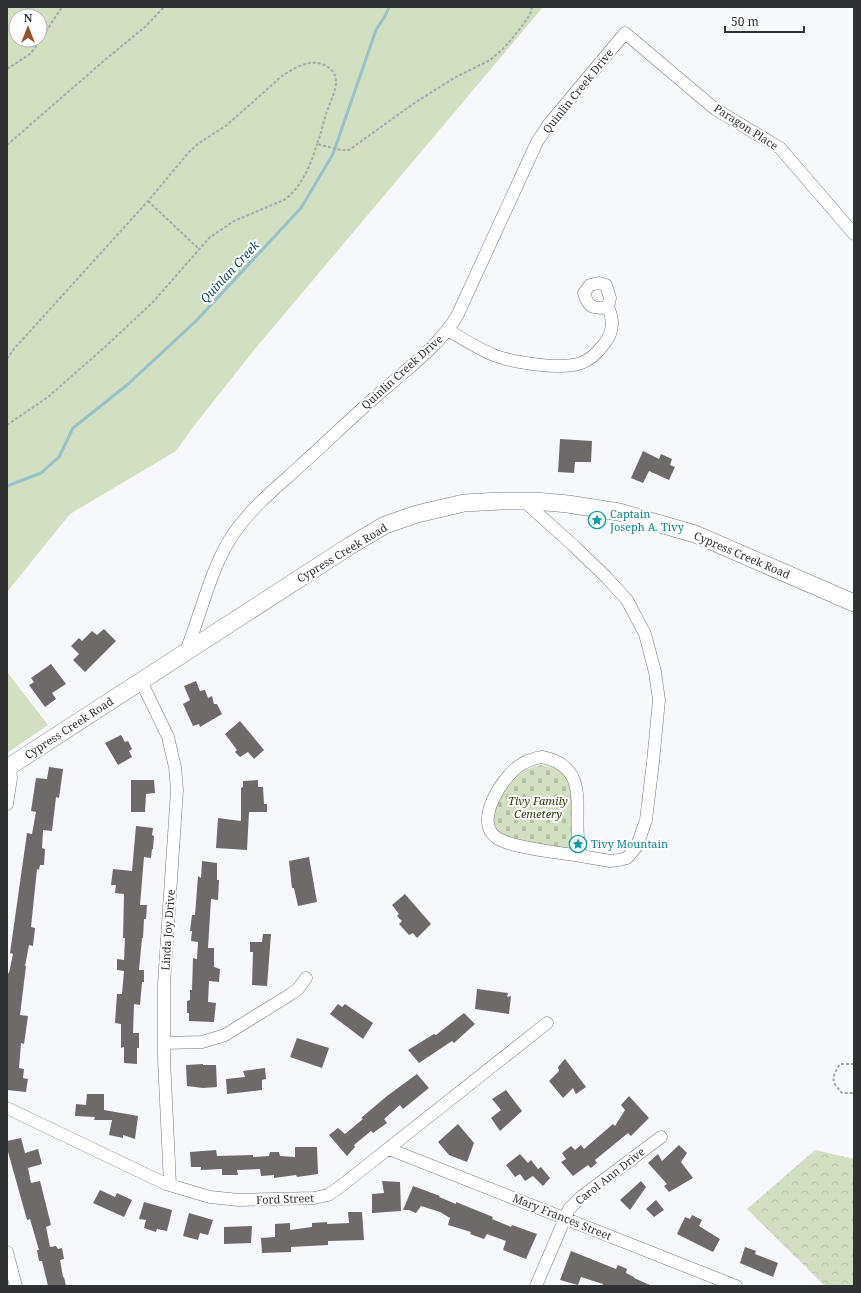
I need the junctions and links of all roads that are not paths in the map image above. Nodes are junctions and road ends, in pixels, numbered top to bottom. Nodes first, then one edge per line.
1 (625, 34) joint
2 (854, 234) edge
3 (608, 307) dead end
4 (448, 330) junction
5 (524, 501) junction
6 (854, 603) edge
7 (185, 652) junction
8 (141, 681) junction
9 (8, 768) edge
10 (7, 804) edge
11 (581, 856) junction
12 (306, 978) dead end
13 (547, 1024) dead end
14 (164, 1043) junction
15 (7, 1108) edge
16 (661, 1137) dead end
17 (389, 1149) junction
18 (170, 1185) junction
19 (565, 1218) junction
20 (7, 1252) edge
21 (16, 1286) edge
22 (536, 1286) edge
23 (736, 1286) edge

1 - 2 street, Paragon Place
1 - 4 street, Quinlin Creek Drive
3 - 4 street
4 - 7 street, Quinlin Creek Drive
5 - 6 main road, Cypress Creek Road
5 - 7 main road, Cypress Creek Road
5 - 11 street
7 - 8 main road, Cypress Creek Road
8 - 9 main road, Cypress Creek Road
8 - 14 street, Linda Joy Drive
9 - 10 street
11 - 11 street
12 - 14 street
13 - 17 street, Ford Street
14 - 18 street, Linda Joy Drive
15 - 18 street, Ford Street
16 - 19 street, Carol Ann Drive
17 - 18 street, Ford Street
17 - 19 street, Mary Frances Street
19 - 22 street, Carol Ann Drive
19 - 23 street, Mary Frances Street
20 - 21 street

